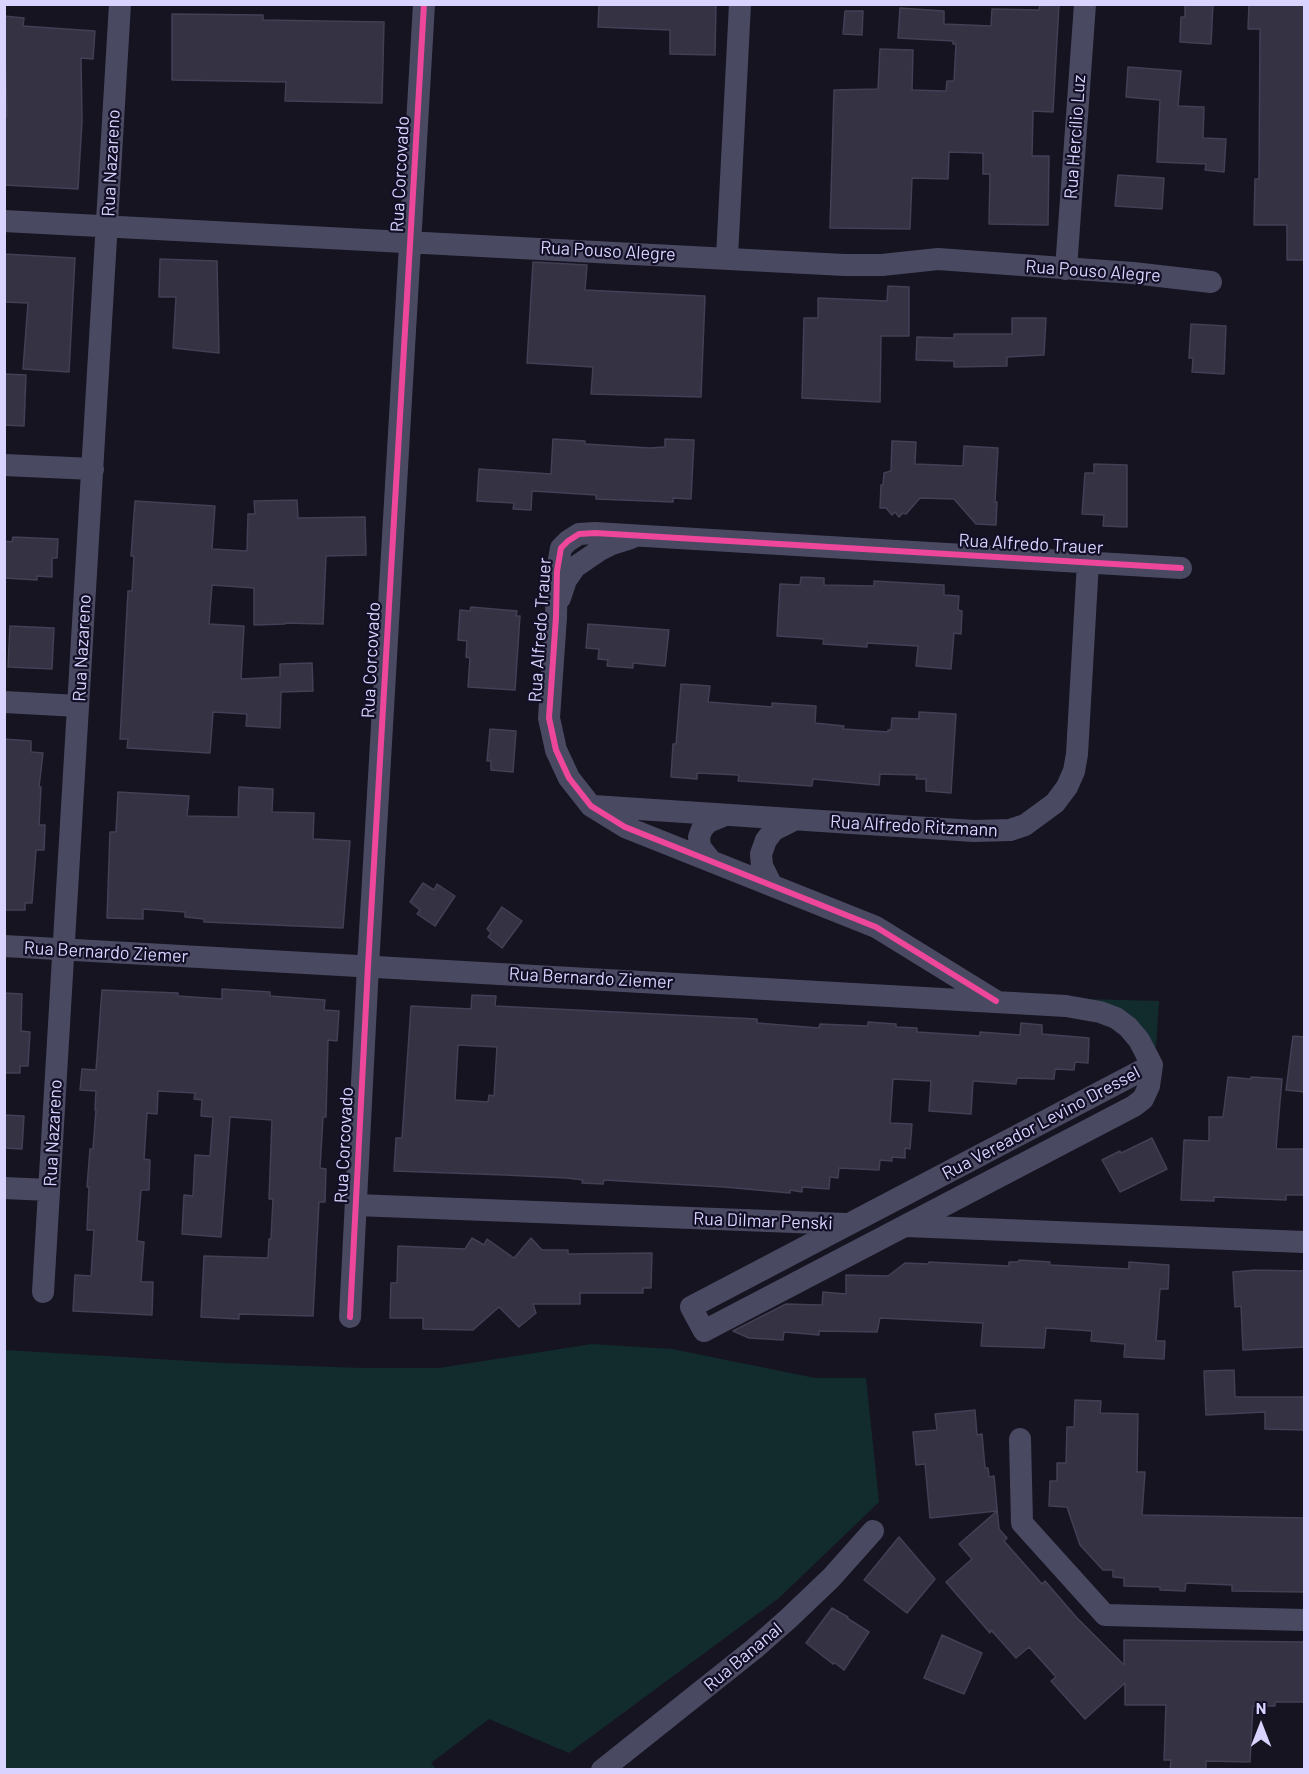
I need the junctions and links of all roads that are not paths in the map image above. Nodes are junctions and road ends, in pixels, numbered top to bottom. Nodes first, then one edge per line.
1 (120, 4) edge
2 (424, 4) edge
3 (740, 4) edge
4 (1085, 4) edge
5 (4, 221) edge
6 (107, 226) junction
7 (411, 241) junction
8 (728, 257) junction
9 (1066, 269) junction
10 (1211, 282) dead end
11 (4, 465) edge
12 (93, 469) junction
13 (648, 536) junction
14 (568, 541) junction
15 (1088, 562) junction
16 (575, 567) junction
17 (1181, 568) dead end
18 (556, 617) junction
19 (4, 702) edge
20 (78, 706) junction
21 (591, 806) junction
22 (725, 815) junction
23 (794, 820) junction
24 (711, 861) junction
25 (771, 884) junction
26 (4, 946) edge
27 (64, 949) junction
28 (368, 966) junction
29 (996, 1000) junction
30 (1152, 1065) junction
31 (4, 1188) edge
32 (50, 1190) junction
33 (356, 1205) junction
34 (849, 1224) junction
35 (904, 1226) junction
36 (1305, 1242) edge
37 (43, 1292) dead end
38 (350, 1317) dead end
39 (1020, 1438) dead end
40 (873, 1531) dead end
41 (1305, 1620) edge
42 (602, 1770) edge

1 - 6 street, Rua Nazareno
2 - 7 street, Rua Corcovado
3 - 8 street
4 - 9 street, Rua Hercílio Luz
5 - 6 street, Rua Pouso Alegre
6 - 7 street, Rua Pouso Alegre
6 - 12 street, Rua Nazareno
7 - 8 street, Rua Pouso Alegre
7 - 28 street, Rua Corcovado
8 - 9 street, Rua Pouso Alegre
9 - 10 street, Rua Pouso Alegre
11 - 12 street
12 - 20 street, Rua Nazareno
13 - 14 street, Rua Alfredo Trauer
13 - 15 street, Rua Alfredo Trauer
13 - 16 street, Rua Alfredo Trauer
14 - 16 street
14 - 18 street, Rua Alfredo Trauer
15 - 17 street, Rua Alfredo Trauer
15 - 23 street, Rua Alfredo Ritzmann
16 - 18 street, Rua Alfredo Trauer
18 - 21 street, Rua Alfredo Trauer
19 - 20 street
20 - 27 street, Rua Nazareno
21 - 22 street, Rua Alfredo Ritzmann
21 - 24 street, Rua Alfredo Trauer
22 - 23 street, Rua Alfredo Ritzmann
22 - 24 street
23 - 25 street
24 - 25 street, Rua Alfredo Trauer
25 - 29 street, Rua Alfredo Trauer
26 - 27 street, Rua Bernardo Ziemer
27 - 28 street, Rua Bernardo Ziemer
27 - 32 street, Rua Nazareno
28 - 29 street, Rua Bernardo Ziemer
28 - 33 street, Rua Corcovado
29 - 30 street, Rua Bernardo Ziemer
30 - 34 street, Rua Vereador Levino Dressel
30 - 35 street, Rua Vereador Levino Dressel
31 - 32 street
32 - 37 street, Rua Nazareno
33 - 34 street, Rua Dilmar Penski
33 - 38 street, Rua Corcovado
34 - 35 street, Rua Dilmar Penski
34 - 35 street, Rua Vereador Levino Dressel
35 - 36 street, Rua Dilmar Penski
39 - 41 street
40 - 42 street, Rua Bananal

